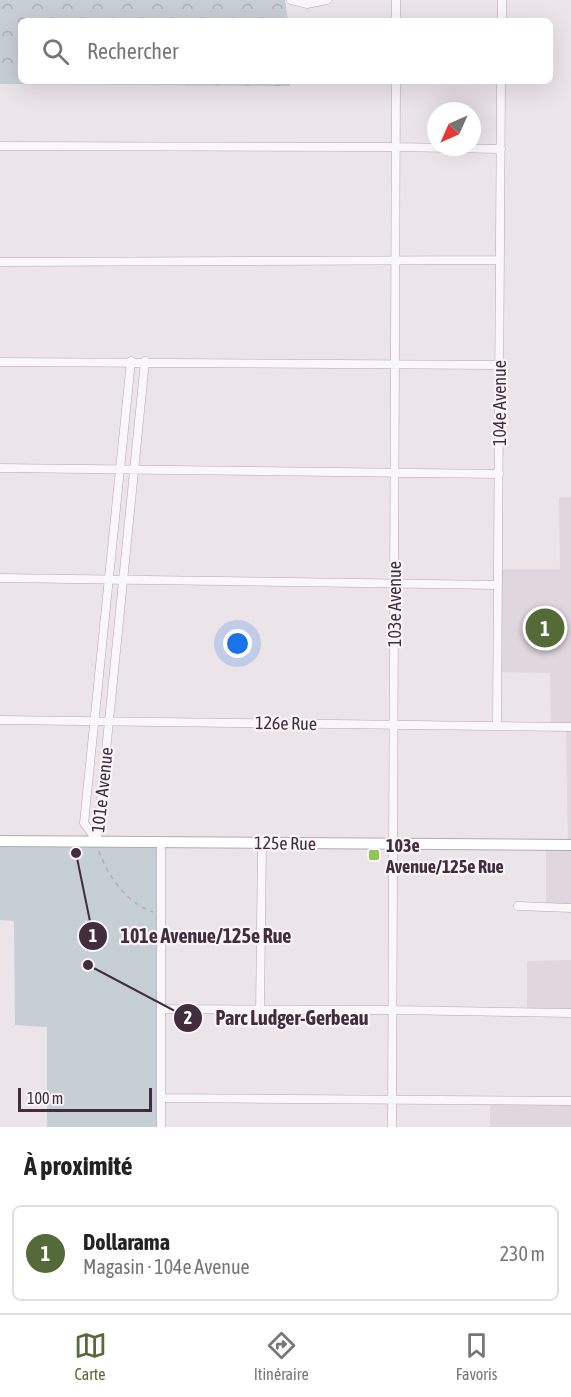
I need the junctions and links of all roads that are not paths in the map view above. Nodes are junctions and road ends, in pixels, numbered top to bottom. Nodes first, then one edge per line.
1 (291, 0) edge
2 (327, 0) edge
3 (396, 0) edge
4 (502, 0) edge
5 (396, 18) edge
6 (502, 18) edge
7 (396, 84) edge
8 (501, 84) edge
9 (0, 146) edge
10 (396, 147) junction
11 (501, 149) junction
12 (395, 260) junction
13 (500, 260) junction
14 (0, 262) edge
15 (0, 362) edge
16 (132, 362) junction
17 (145, 362) junction
18 (395, 364) junction
19 (500, 365) junction
20 (0, 468) edge
21 (120, 469) junction
22 (134, 470) junction
23 (395, 472) junction
24 (499, 474) junction
25 (0, 578) edge
26 (109, 579) junction
27 (123, 579) junction
28 (394, 584) junction
29 (498, 585) junction
30 (0, 720) edge
31 (94, 721) junction
32 (109, 721) junction
33 (394, 725) junction
34 (497, 726) junction
35 (571, 727) edge
36 (0, 841) edge
37 (97, 841) junction
38 (161, 841) junction
39 (262, 843) junction
40 (393, 844) junction
41 (571, 845) edge
42 (518, 906) dead end
43 (571, 908) edge
44 (161, 1010) junction
45 (260, 1010) junction
46 (393, 1010) junction
47 (571, 1013) edge
48 (161, 1098) junction
49 (392, 1100) junction
50 (571, 1101) edge
51 (160, 1127) edge
52 (392, 1127) edge

1 - 2 street
3 - 5 street
4 - 6 street
7 - 10 street, 103e Avenue
8 - 11 street, 104e Avenue
9 - 10 street
10 - 11 street
10 - 12 street, 103e Avenue
11 - 13 street, 104e Avenue
12 - 13 street
12 - 14 street
12 - 18 street, 103e Avenue
13 - 19 street, 104e Avenue
15 - 16 street
16 - 17 street
16 - 21 street, 101e Avenue
17 - 18 street
17 - 22 street, 101e Avenue
18 - 19 street
18 - 23 street, 103e Avenue
19 - 24 street, 104e Avenue
20 - 21 street
21 - 22 street
21 - 26 street, 101e Avenue
22 - 23 street
22 - 27 street, 101e Avenue
23 - 24 street
23 - 28 street, 103e Avenue
24 - 29 street, 104e Avenue
25 - 26 street
26 - 27 street
26 - 31 street, 101e Avenue
27 - 28 street
27 - 32 street, 101e Avenue
28 - 29 street
28 - 33 street, 103e Avenue
29 - 34 street, 104e Avenue
30 - 31 street, 126e Rue
31 - 32 street, 126e Rue
31 - 37 street, 101e Avenue
32 - 33 street, 126e Rue
32 - 37 street, 101e Avenue
33 - 34 street, 126e Rue
33 - 40 street, 103e Avenue
34 - 35 street, 126e Rue
36 - 37 main road, 125e Rue
37 - 38 main road, 125e Rue
38 - 39 main road, 125e Rue
38 - 44 street
39 - 40 main road, 125e Rue
39 - 45 street
40 - 41 main road, 125e Rue
40 - 46 street, 103e Avenue
42 - 43 street
44 - 45 street
44 - 48 street
45 - 46 street
46 - 47 street
46 - 49 street, 103e Avenue
48 - 49 street
48 - 51 street
49 - 50 street
49 - 52 street, 103e Avenue

